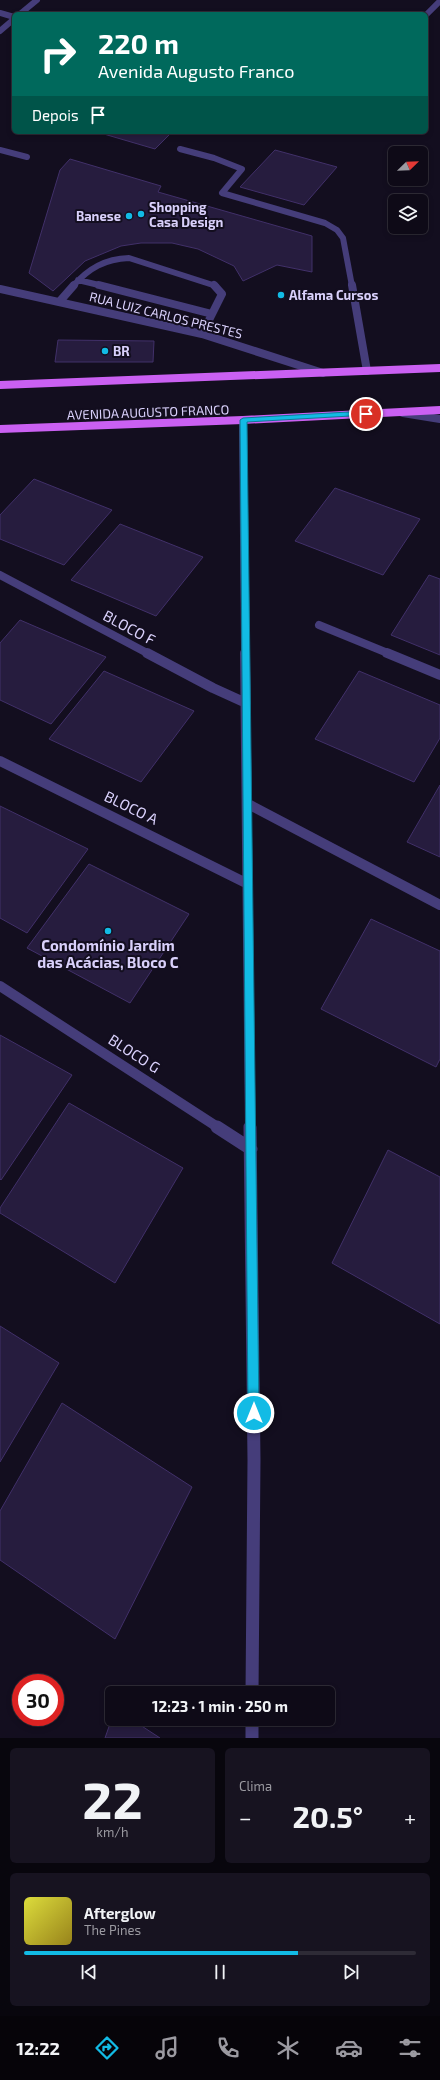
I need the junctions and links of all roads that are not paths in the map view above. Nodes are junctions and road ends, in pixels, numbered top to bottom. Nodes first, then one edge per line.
1 (37, 0) edge
2 (440, 1) edge
3 (22, 12) edge
4 (0, 13) edge
5 (428, 13) edge
6 (12, 17) edge
7 (12, 20) edge
8 (0, 31) edge
9 (180, 149) dead end
10 (0, 150) edge
11 (27, 157) dead end
12 (78, 280) junction
13 (0, 289) edge
14 (60, 301) junction
15 (212, 314) junction
16 (202, 334) junction
17 (440, 368) edge
18 (367, 371) junction
19 (323, 373) junction
20 (0, 385) edge
21 (440, 410) edge
22 (397, 412) junction
23 (440, 419) edge
24 (243, 420) junction
25 (0, 429) edge
26 (0, 575) edge
27 (319, 625) dead end
28 (440, 675) edge
29 (246, 703) junction
30 (0, 761) edge
31 (248, 804) junction
32 (248, 884) junction
33 (440, 904) edge
34 (0, 986) edge
35 (251, 1149) junction
36 (252, 1686) edge
37 (252, 1726) edge
38 (252, 1738) edge

1 - 3 street
2 - 5 street
4 - 6 street
7 - 8 street
9 - 18 street
10 - 11 street
12 - 14 street
12 - 15 street
12 - 15 street
13 - 14 street, RUA LUIZ CARLOS PRESTES
14 - 16 street, RUA LUIZ CARLOS PRESTES
15 - 16 street
16 - 19 street, RUA LUIZ CARLOS PRESTES
17 - 18 main road
18 - 19 main road
19 - 20 main road
21 - 22 main road, AVENIDA AUGUSTO FRANCO
22 - 23 street
22 - 24 main road, AVENIDA AUGUSTO FRANCO
24 - 25 main road, AVENIDA AUGUSTO FRANCO
24 - 29 street
26 - 29 street, BLOCO F
27 - 28 street
29 - 31 street
30 - 32 street, BLOCO A
31 - 32 street
31 - 33 street
32 - 35 street
34 - 35 street, BLOCO G
35 - 36 street
37 - 38 street

